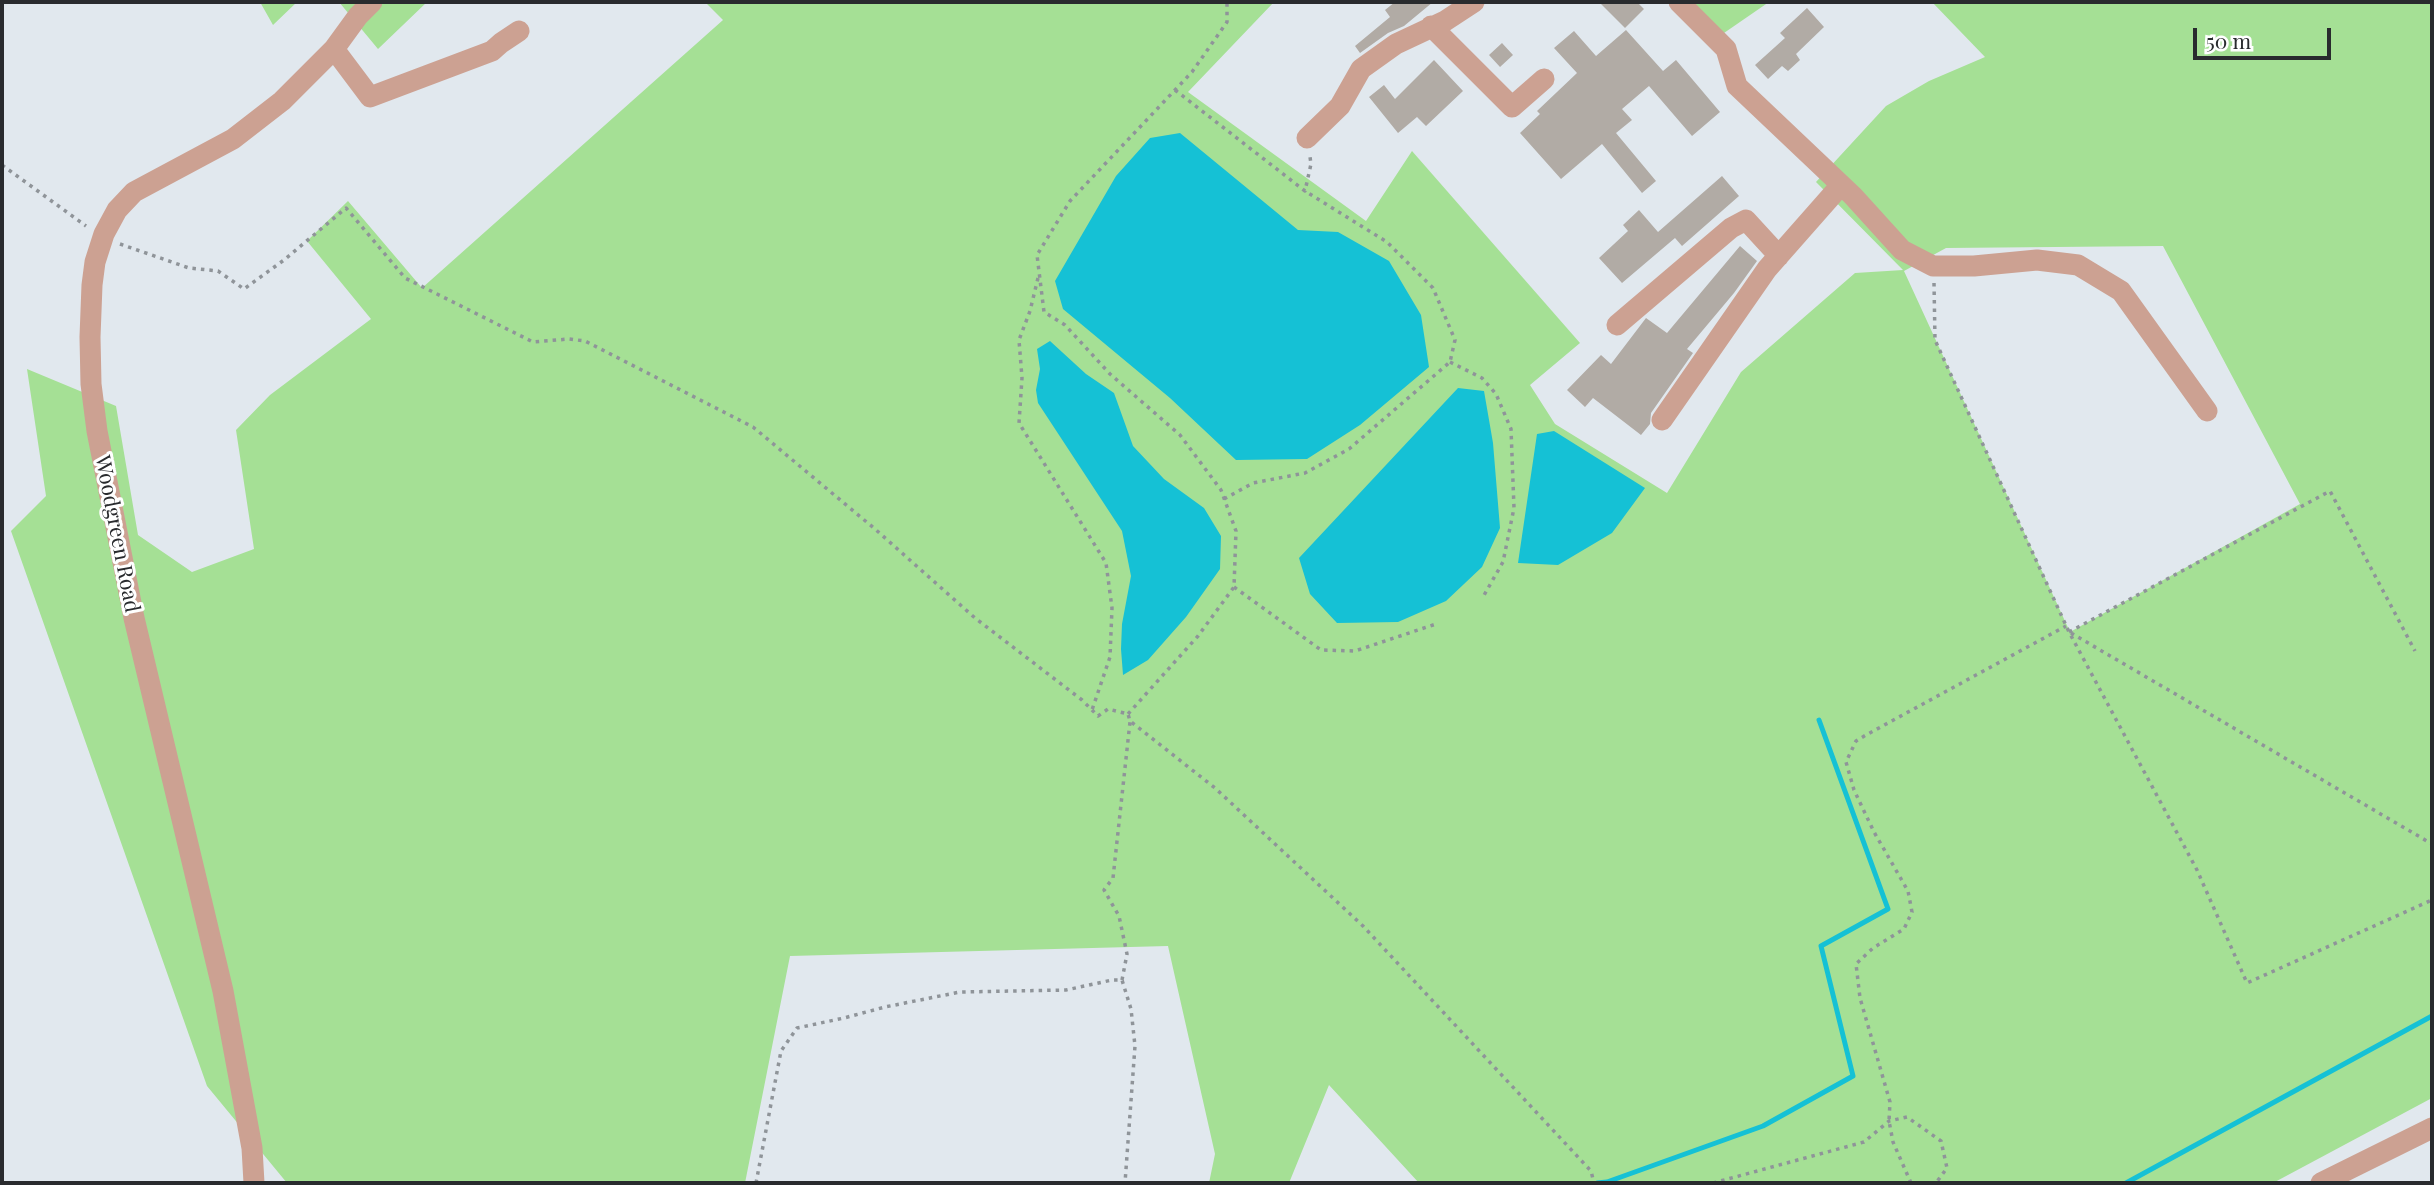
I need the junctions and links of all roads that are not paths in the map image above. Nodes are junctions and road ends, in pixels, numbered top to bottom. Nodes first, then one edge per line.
1 (372, 2) edge
2 (1474, 2) edge
3 (1679, 2) edge
4 (1431, 26) junction
5 (519, 31) dead end
6 (334, 49) junction
7 (1544, 79) dead end
8 (1307, 138) road end
9 (1841, 185) junction
10 (1779, 256) junction
11 (1617, 325) dead end
12 (2207, 411) dead end
13 (1662, 419) dead end
14 (2432, 1128) edge
15 (254, 1183) edge
16 (2321, 1183) edge

1 - 6 street, Woodgreen Road
2 - 4 street
3 - 9 street
4 - 7 street
4 - 8 street
5 - 6 street
6 - 15 street, Woodgreen Road
9 - 10 street
9 - 12 street
10 - 11 street
10 - 13 street
14 - 16 street

